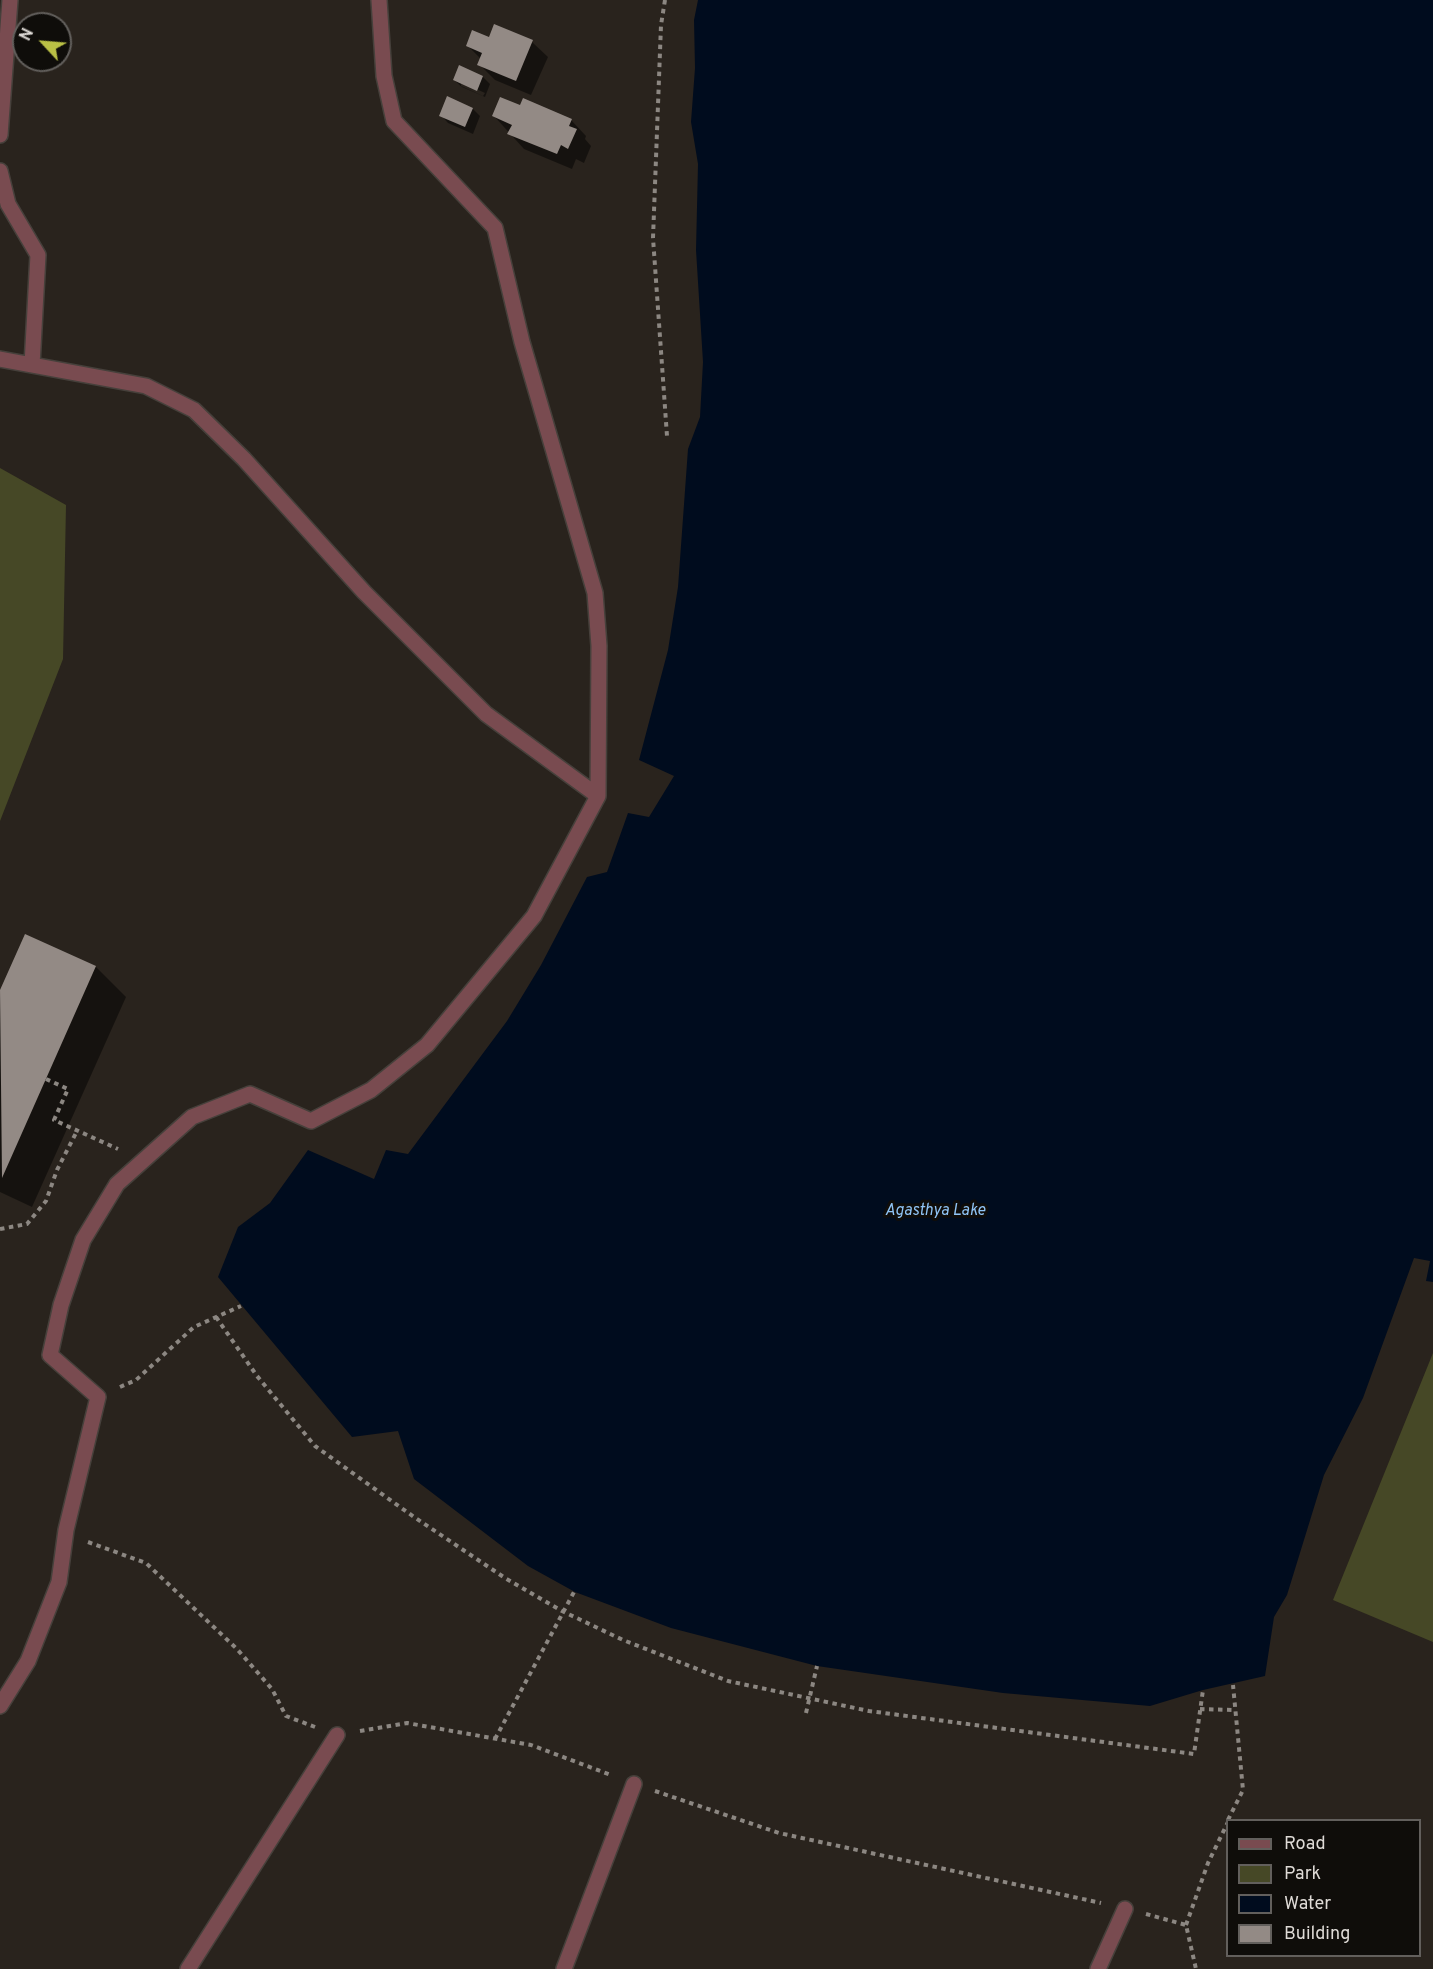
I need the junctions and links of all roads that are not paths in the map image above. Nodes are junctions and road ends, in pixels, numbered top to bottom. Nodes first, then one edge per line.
1 (10, 0) edge
2 (379, 0) edge
3 (0, 135) edge
4 (0, 171) edge
5 (0, 359) edge
6 (32, 365) junction
7 (598, 796) junction
8 (0, 1706) edge
9 (337, 1735) dead end
10 (634, 1784) dead end
11 (1125, 1909) dead end
12 (188, 1969) edge
13 (564, 1969) edge
14 (1098, 1969) edge

1 - 3 street
2 - 7 street
4 - 6 street
5 - 6 street
6 - 7 street
7 - 8 street
9 - 12 street
10 - 13 street
11 - 14 street

